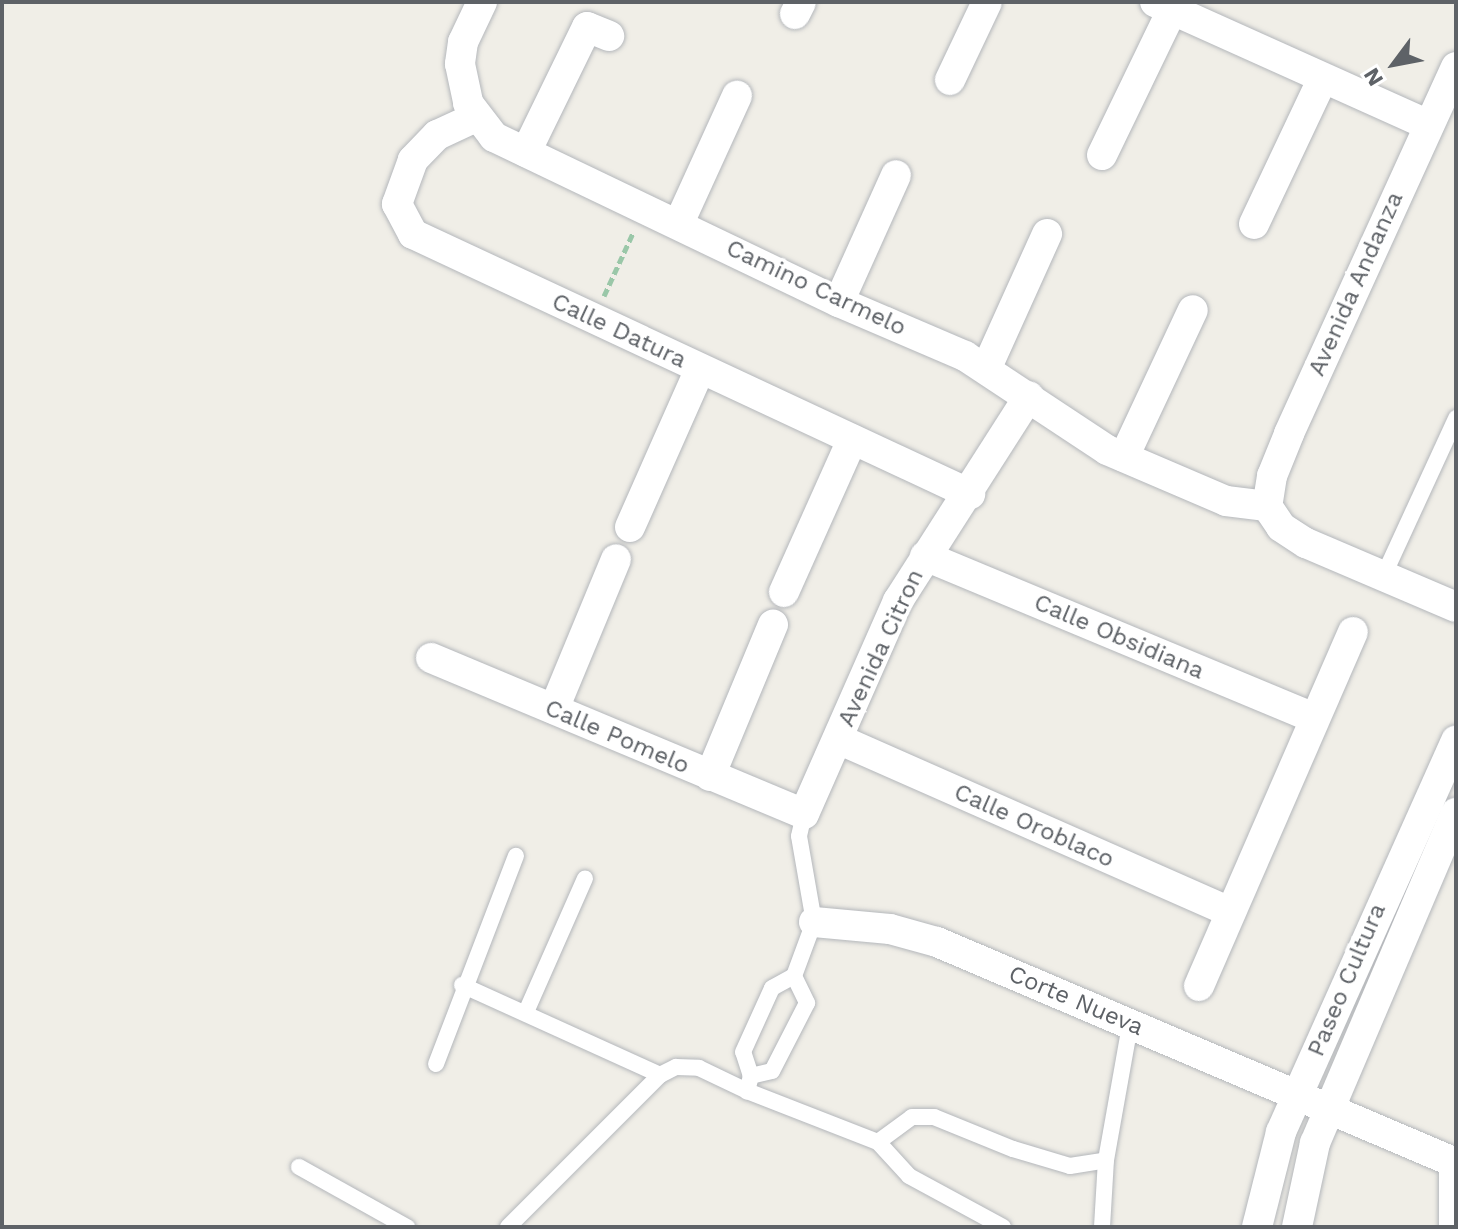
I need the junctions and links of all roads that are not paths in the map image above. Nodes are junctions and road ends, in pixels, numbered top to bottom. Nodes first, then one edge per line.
1 (482, 2) edge
2 (987, 2) edge
3 (1163, 6) edge
4 (609, 36) dead end
5 (1456, 67) edge
6 (1323, 78) junction
7 (950, 80) dead end
8 (737, 96) dead end
9 (476, 117) junction
10 (1429, 125) junction
11 (526, 152) junction
12 (1102, 155) dead end
13 (896, 175) dead end
14 (679, 223) junction
15 (1254, 224) dead end
16 (1047, 234) dead end
17 (839, 302) junction
18 (1193, 310) dead end
19 (987, 367) junction
20 (700, 369) junction
21 (1029, 396) junction
22 (1456, 418) edge
23 (852, 440) junction
24 (1124, 457) junction
25 (970, 494) junction
26 (1267, 506) junction
27 (630, 527) dead end
28 (925, 556) junction
29 (616, 559) dead end
30 (1383, 577) junction
31 (784, 592) dead end
32 (1456, 607) edge
33 (773, 625) dead end
34 (1353, 632) dead end
35 (431, 658) dead end
36 (554, 709) junction
37 (1314, 718) junction
38 (838, 739) junction
39 (1456, 740) edge
40 (710, 776) junction
41 (1456, 813) edge
42 (804, 814) junction
43 (516, 856) dead end
44 (585, 878) dead end
45 (1231, 912) junction
46 (814, 922) junction
47 (794, 976) junction
48 (462, 985) junction
49 (1199, 986) dead end
50 (526, 1012) junction
51 (1130, 1025) junction
52 (436, 1064) dead end
53 (660, 1075) junction
54 (749, 1084) junction
55 (1297, 1096) junction
56 (1329, 1110) junction
57 (878, 1142) junction
58 (1106, 1160) junction
59 (1455, 1163) edge
60 (299, 1167) dead end
61 (407, 1227) edge
62 (508, 1227) edge
63 (1003, 1227) edge
64 (1102, 1227) edge
65 (1257, 1227) edge
66 (1297, 1227) edge
67 (1454, 1227) edge

1 - 9 street
2 - 7 street
3 - 6 street
3 - 12 street
4 - 11 street
5 - 10 street, Avenida Andanza
6 - 10 street
6 - 15 street
8 - 14 street
9 - 11 street, Camino Carmelo
9 - 20 street, Calle Datura
10 - 26 street, Avenida Andanza
11 - 14 street, Camino Carmelo
13 - 17 street
14 - 17 street, Camino Carmelo
16 - 19 street
17 - 19 street, Camino Carmelo
18 - 24 street
19 - 21 street, Camino Carmelo
20 - 23 street, Calle Datura
20 - 27 street
21 - 24 street, Camino Carmelo
21 - 25 street, Avenida Citron
22 - 30 lane
23 - 25 street, Calle Datura
23 - 31 street
24 - 26 street, Camino Carmelo
25 - 28 street, Avenida Citron
26 - 30 street
28 - 37 street, Calle Obsidiana
28 - 38 street, Avenida Citron
29 - 36 street
30 - 32 street
33 - 40 street
34 - 37 street
35 - 36 street, Calle Pomelo
36 - 40 street, Calle Pomelo
37 - 45 street
38 - 42 street, Avenida Citron
38 - 45 street, Calle Oroblaco
39 - 55 street, Paseo Cultura
40 - 42 street, Calle Pomelo
41 - 56 street, Paseo Cultura
42 - 46 lane, Avenida Citron
43 - 48 lane
44 - 50 lane
45 - 49 street
46 - 47 lane
46 - 51 street, Corte Nueva
47 - 54 lane
47 - 54 lane
48 - 50 lane
48 - 52 lane
50 - 53 lane
51 - 55 street, Corte Nueva
51 - 58 lane
53 - 54 lane
53 - 62 lane
54 - 57 lane
55 - 56 street, Corte Nueva
55 - 65 street, Paseo Cultura
56 - 59 street, Corte Nueva
56 - 66 street, Paseo Cultura
57 - 58 lane
57 - 63 lane
58 - 64 lane
59 - 67 street
60 - 61 lane

